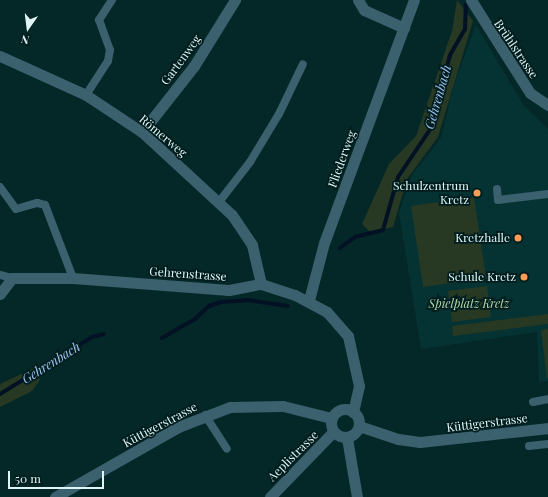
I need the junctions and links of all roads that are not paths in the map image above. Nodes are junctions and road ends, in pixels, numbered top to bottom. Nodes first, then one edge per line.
1 (112, 0) edge
2 (235, 0) edge
3 (358, 0) edge
4 (414, 0) edge
5 (471, 0) edge
6 (404, 28) junction
7 (0, 56) edge
8 (302, 64) dead end
9 (86, 95) junction
10 (548, 105) edge
11 (142, 132) junction
12 (0, 187) edge
13 (497, 189) dead end
14 (548, 194) edge
15 (219, 202) junction
16 (0, 275) edge
17 (12, 278) junction
18 (73, 278) junction
19 (261, 284) junction
20 (0, 294) edge
21 (309, 300) junction
22 (548, 399) edge
23 (533, 402) dead end
24 (353, 412) junction
25 (205, 415) junction
26 (331, 418) junction
27 (359, 426) junction
28 (548, 428) edge
29 (333, 432) junction
30 (346, 438) junction
31 (548, 444) edge
32 (529, 446) dead end
33 (227, 449) dead end
34 (55, 497) edge
35 (270, 497) edge
36 (357, 497) edge

1 - 9 lane
2 - 11 street, Gartenweg
3 - 6 street
4 - 6 street, Fliederweg
5 - 10 street, Brühlstrasse
6 - 21 street, Fliederweg
7 - 9 street, Römerweg
8 - 15 lane
9 - 11 street, Römerweg
11 - 15 street, Römerweg
12 - 18 lane
13 - 14 lane
15 - 19 street, Römerweg
16 - 17 lane
17 - 18 street, Gehrenstrasse
17 - 20 street
18 - 19 street, Gehrenstrasse
19 - 21 street, Gehrenstrasse
21 - 24 street, Gehrenstrasse
22 - 23 lane
24 - 26 street
24 - 27 street
25 - 26 street, Küttigerstrasse
25 - 33 lane
25 - 34 street, Küttigerstrasse
26 - 29 street
27 - 28 street, Küttigerstrasse
27 - 30 street
29 - 30 street
29 - 35 street, Aeplistrasse
30 - 36 street
31 - 32 lane

